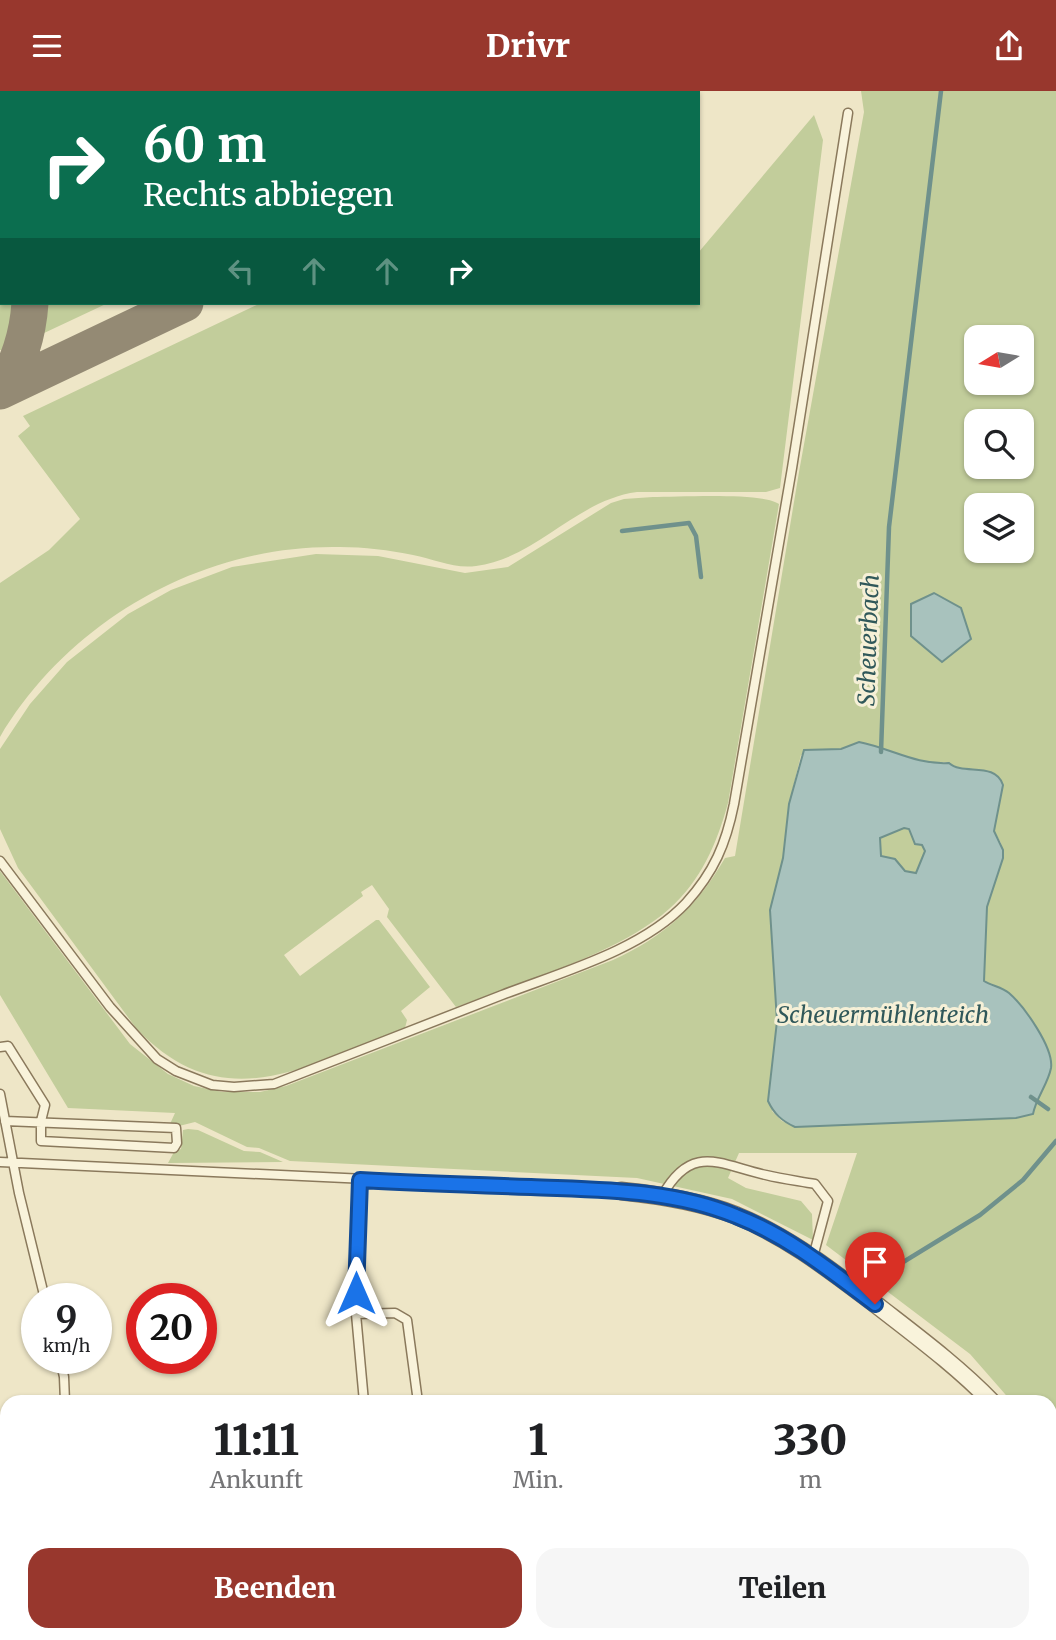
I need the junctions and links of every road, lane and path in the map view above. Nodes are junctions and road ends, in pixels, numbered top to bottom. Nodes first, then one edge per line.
1 (848, 113) dead end
2 (0, 861) edge
3 (0, 1047) edge
4 (0, 1094) edge
5 (5, 1121) junction
6 (41, 1121) junction
7 (0, 1162) edge
8 (15, 1163) junction
9 (360, 1180) junction
10 (621, 1191) joint
11 (662, 1196) junction
12 (813, 1257) junction
13 (41, 1283) edge
14 (356, 1314) junction
15 (63, 1374) edge
16 (65, 1395) edge
17 (363, 1395) edge
18 (417, 1395) edge
19 (984, 1395) edge

1 - 2 lane
3 - 6 lane
4 - 5 lane
5 - 6 lane
5 - 8 lane
6 - 6 lane
7 - 8 lane
8 - 9 lane
8 - 13 lane
9 - 10 lane
9 - 14 lane
10 - 11 street
11 - 12 street
11 - 12 lane
12 - 19 street
14 - 17 lane
14 - 18 lane
15 - 16 lane

